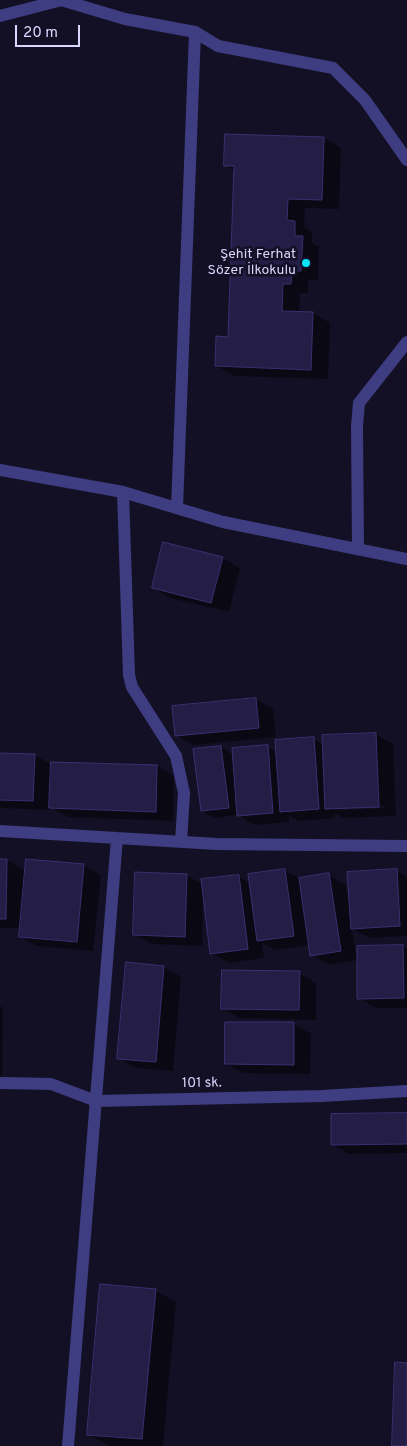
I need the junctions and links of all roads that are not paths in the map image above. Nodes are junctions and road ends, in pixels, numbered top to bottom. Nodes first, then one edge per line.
1 (61, 0) edge
2 (0, 16) edge
3 (194, 32) junction
4 (407, 160) edge
5 (407, 342) edge
6 (0, 470) edge
7 (123, 492) junction
8 (177, 508) junction
9 (358, 549) junction
10 (407, 559) edge
11 (0, 831) edge
12 (117, 838) junction
13 (181, 842) junction
14 (407, 846) edge
15 (0, 1083) edge
16 (407, 1091) edge
17 (96, 1101) junction
18 (68, 1446) edge

1 - 2 street
1 - 3 street
3 - 4 street
3 - 8 street
5 - 9 street
6 - 7 street
7 - 8 street
7 - 13 street
8 - 9 street
9 - 10 street
11 - 12 street
12 - 13 street
12 - 17 street
13 - 14 street
15 - 17 street, 101 sk.
16 - 17 street, 101 sk.
17 - 18 street

